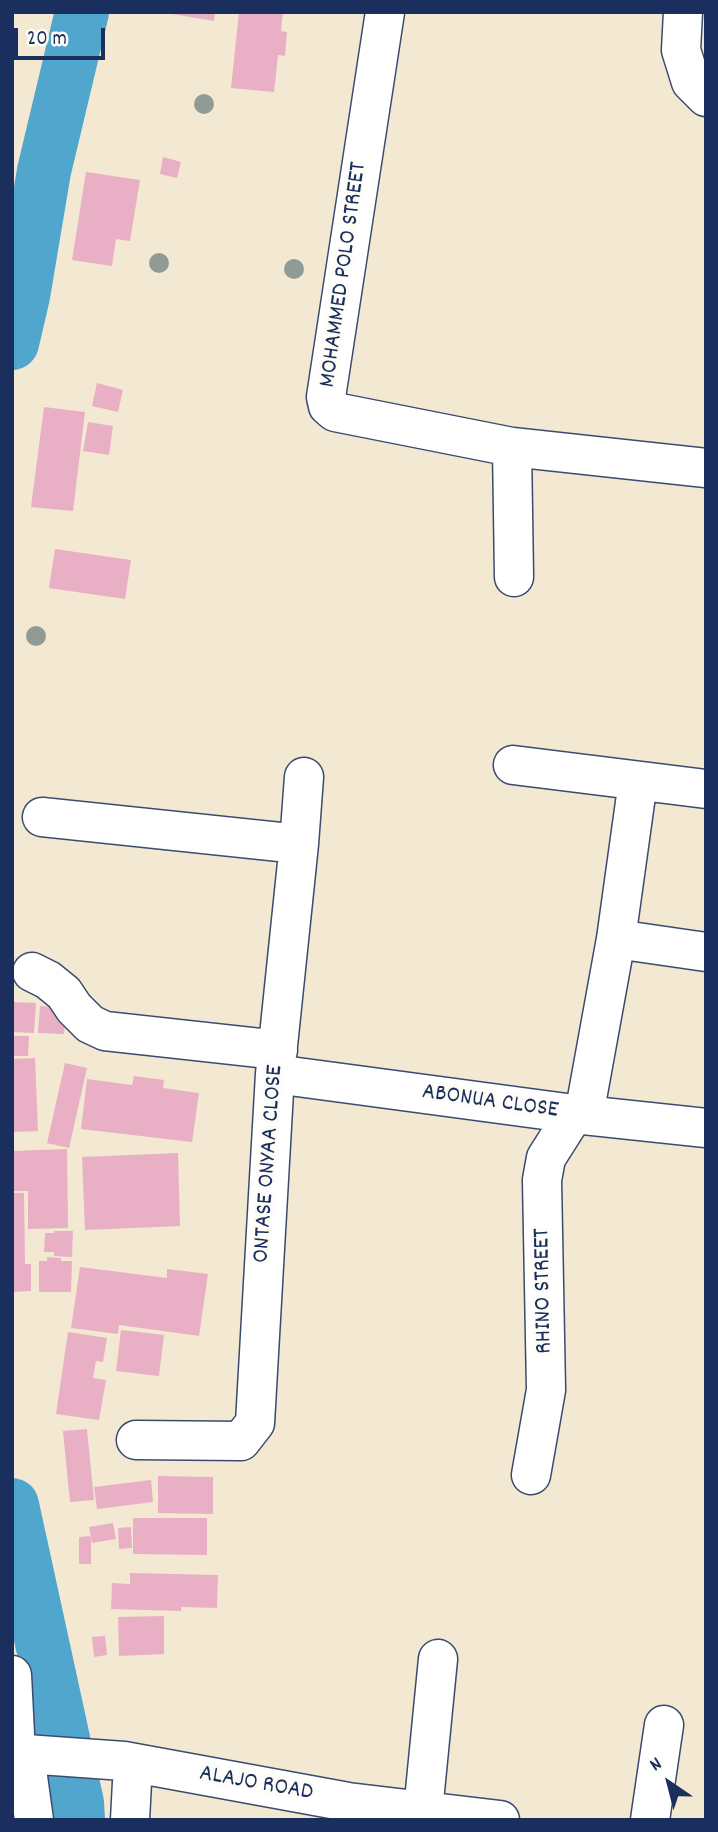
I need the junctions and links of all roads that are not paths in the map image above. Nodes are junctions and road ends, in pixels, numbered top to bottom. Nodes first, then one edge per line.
1 (384, 12) edge
2 (683, 12) edge
3 (706, 97) edge
4 (512, 447) junction
5 (706, 468) edge
6 (514, 577) dead end
7 (513, 765) dead end
8 (304, 777) dead end
9 (639, 781) junction
10 (706, 789) edge
11 (42, 817) dead end
12 (299, 844) junction
13 (615, 939) junction
14 (706, 952) edge
15 (32, 972) dead end
16 (276, 1062) junction
17 (579, 1114) junction
18 (706, 1128) edge
19 (136, 1440) dead end
20 (531, 1475) dead end
21 (438, 1659) dead end
22 (12, 1675) edge
23 (664, 1725) dead end
24 (21, 1754) edge
25 (128, 1762) junction
26 (423, 1811) junction
27 (34, 1820) edge
28 (130, 1820) edge
29 (500, 1820) edge
30 (650, 1820) edge

1 - 4 street, MOHAMMED POLO STREET
2 - 3 street
4 - 5 street, MOHAMMED POLO STREET
4 - 6 street
7 - 9 street
8 - 12 street, ONTASE ONYAA CLOSE
9 - 10 street
9 - 13 street, RHINO STREET
11 - 12 street
12 - 16 street, ONTASE ONYAA CLOSE
13 - 14 street
13 - 17 street, RHINO STREET
15 - 16 street, ABONUA CLOSE
16 - 17 street, ABONUA CLOSE
16 - 19 street, ONTASE ONYAA CLOSE
17 - 18 street, ABONUA CLOSE
17 - 20 street, RHINO STREET
21 - 26 street
22 - 24 street
23 - 30 street
24 - 25 street, ALAJO ROAD
24 - 27 street
25 - 26 street, ALAJO ROAD
25 - 28 street
26 - 29 street, ALAJO ROAD

